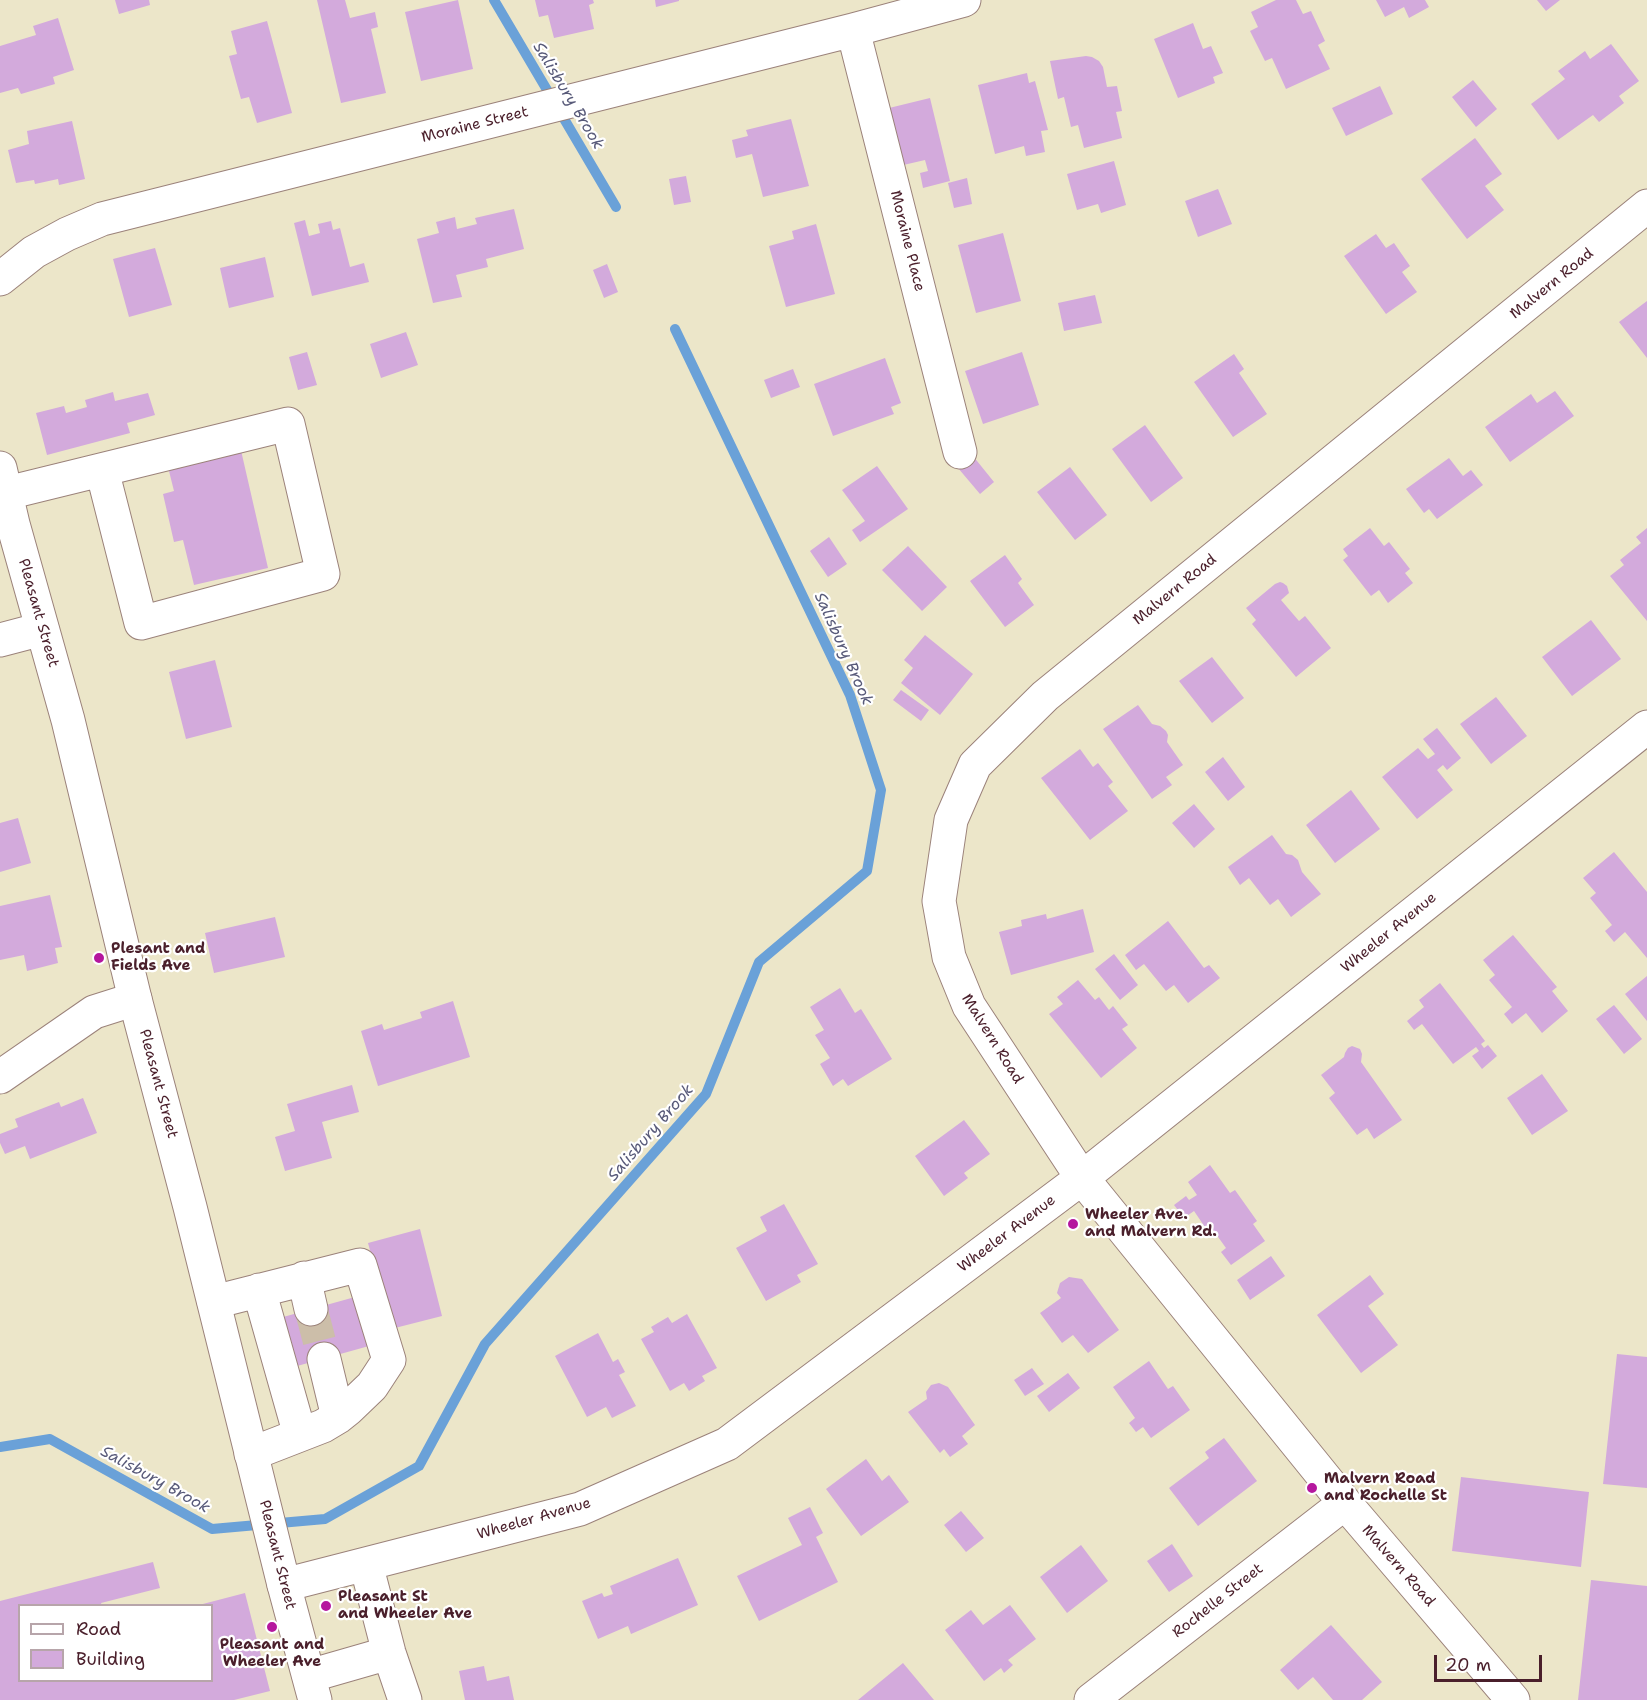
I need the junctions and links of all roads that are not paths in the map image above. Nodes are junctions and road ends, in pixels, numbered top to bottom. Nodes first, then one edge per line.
1 (964, 0) edge
2 (853, 30) junction
3 (1647, 206) edge
4 (0, 279) edge
5 (960, 452) dead end
6 (102, 470) junction
7 (3, 480) edge
8 (6, 526) edge
9 (42, 629) junction
10 (0, 640) edge
11 (1647, 727) edge
12 (135, 999) junction
13 (0, 1077) edge
14 (1082, 1178) junction
15 (259, 1290) junction
16 (213, 1302) junction
17 (324, 1359) tunnel mouth
18 (338, 1417) junction
19 (300, 1435) junction
20 (251, 1454) junction
21 (1345, 1503) junction
22 (366, 1564) junction
23 (282, 1575) junction
24 (389, 1653) junction
25 (312, 1688) edge
26 (405, 1700) edge
27 (1091, 1700) edge
28 (1513, 1700) edge

1 - 2 street, Moraine Street
2 - 4 street, Moraine Street
2 - 5 street, Moraine Place
3 - 14 street, Malvern Road
6 - 6 street
6 - 7 street
7 - 8 street, Pleasant Street
8 - 9 street, Pleasant Street
9 - 10 street
9 - 12 street, Pleasant Street
11 - 14 street, Wheeler Avenue
12 - 13 street
12 - 16 street, Pleasant Street
14 - 21 street, Malvern Road
14 - 22 street, Wheeler Avenue
15 - 16 street
15 - 18 street
15 - 19 street
16 - 20 street, Pleasant Street
17 - 18 street
18 - 19 street
19 - 20 street
20 - 23 street, Pleasant Street
21 - 27 street, Rochelle Street
21 - 28 street, Malvern Road
22 - 23 street, Wheeler Avenue
22 - 24 street
23 - 25 street, Pleasant Street
24 - 25 street
24 - 26 street

